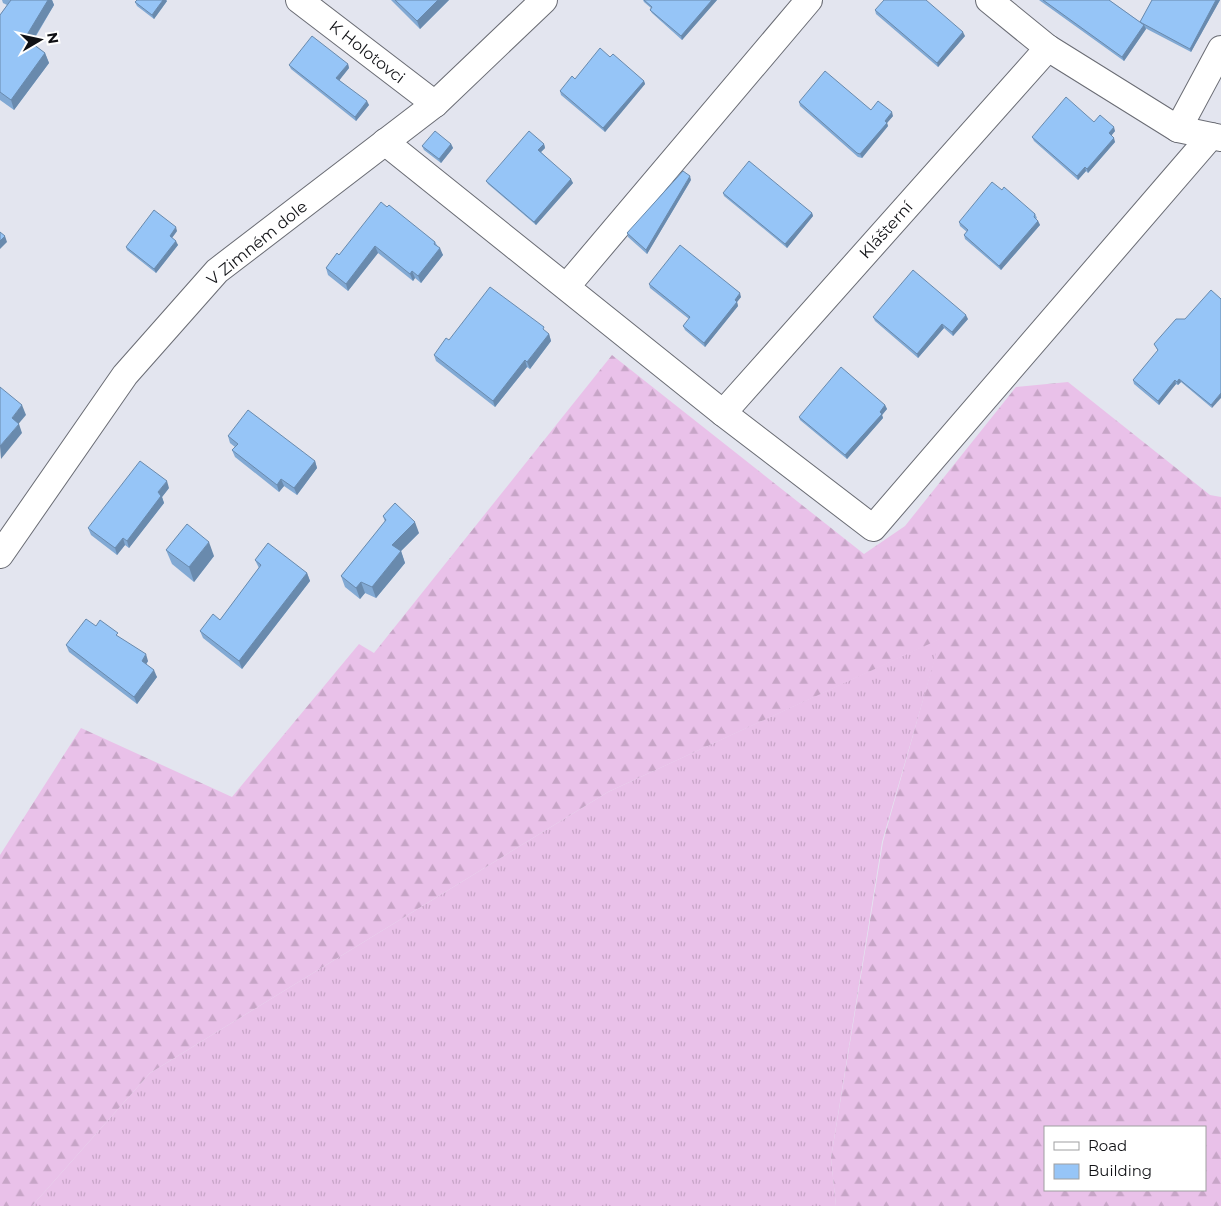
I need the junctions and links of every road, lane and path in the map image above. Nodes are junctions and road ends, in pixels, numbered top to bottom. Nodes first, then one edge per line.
1 (299, 0) edge
2 (544, 0) edge
3 (808, 0) edge
4 (989, 0) edge
5 (1048, 48) junction
6 (1221, 49) edge
7 (435, 104) junction
8 (1178, 129) junction
9 (1216, 137) edge
10 (385, 142) junction
11 (567, 286) junction
12 (724, 413) junction
13 (0, 555) edge

1 - 7 street, K Holotovci
2 - 7 street, V Zimném dole
3 - 11 street
4 - 5 street
5 - 8 street
5 - 12 street, Klášterní
6 - 8 street
7 - 10 street, V Zimném dole
8 - 9 street
9 - 12 street
10 - 11 street
10 - 13 street, V Zimném dole
11 - 12 street

